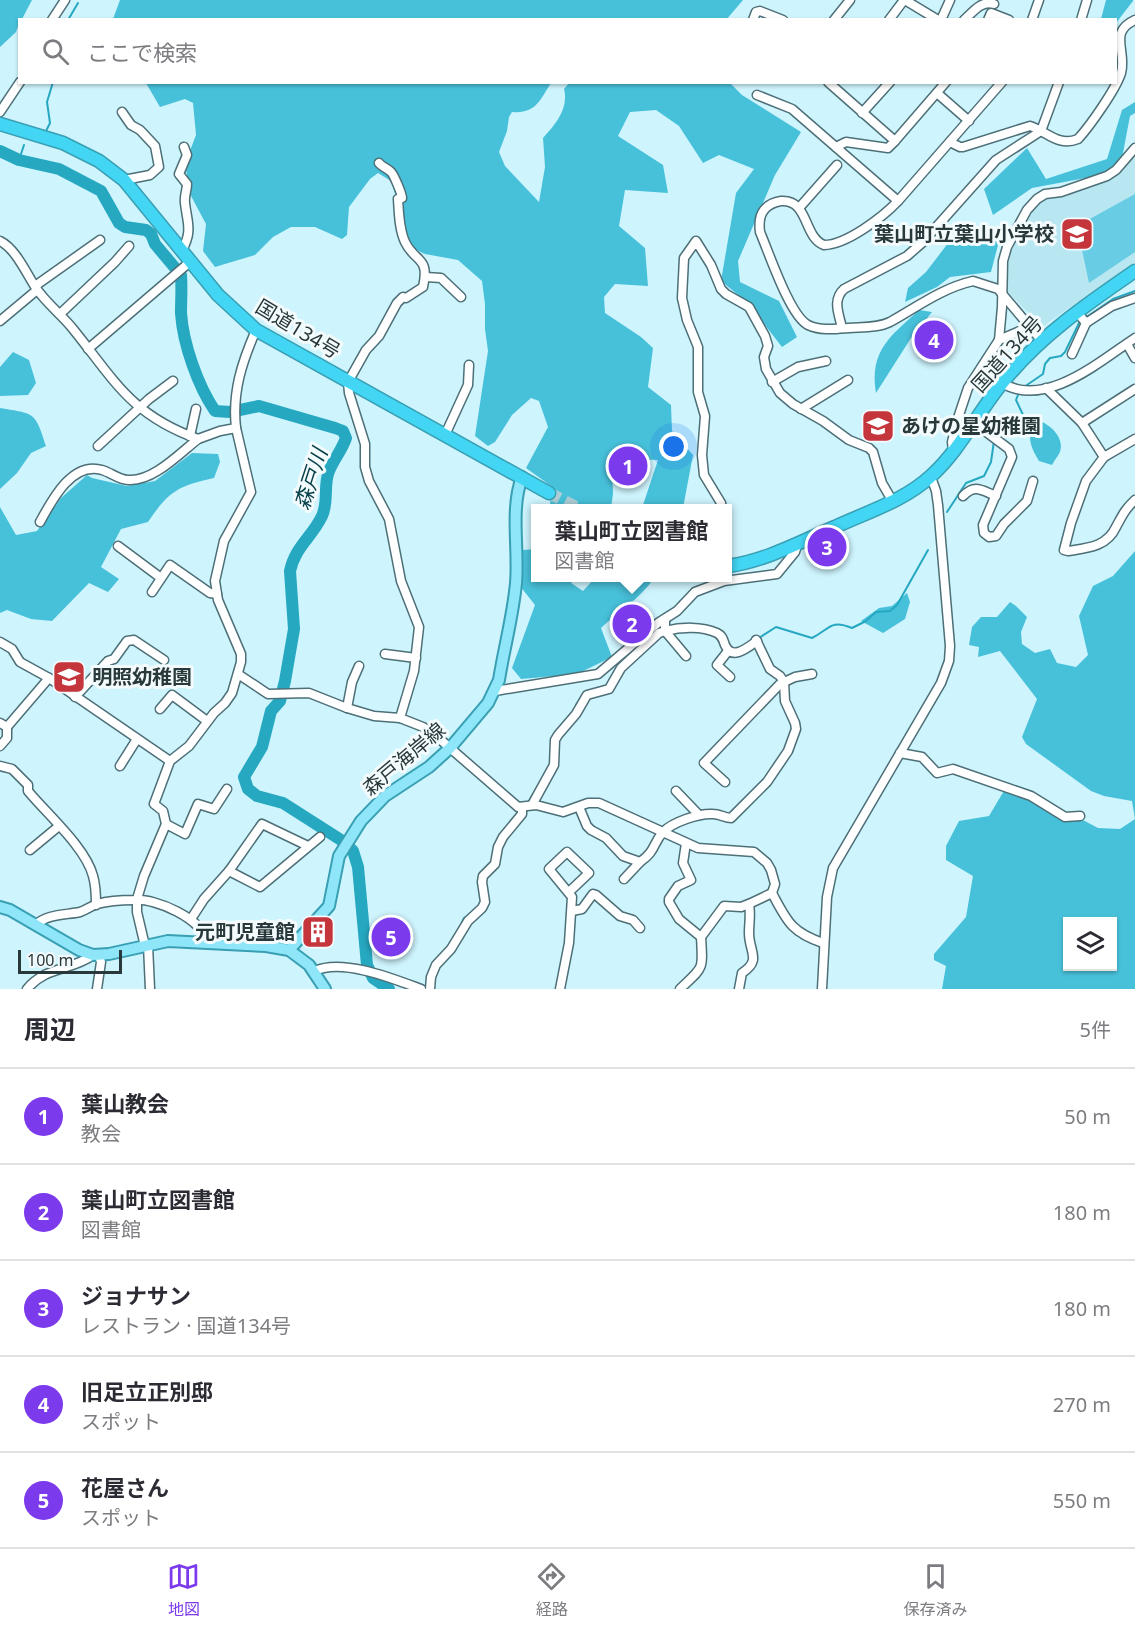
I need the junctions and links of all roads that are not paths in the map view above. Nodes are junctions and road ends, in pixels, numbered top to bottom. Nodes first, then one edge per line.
1 (65, 0) edge
2 (850, 0) edge
3 (904, 0) edge
4 (950, 0) edge
5 (1039, 0) edge
6 (1087, 0) edge
7 (992, 9) edge
8 (53, 18) edge
9 (754, 18) edge
10 (778, 18) edge
11 (836, 18) edge
12 (890, 18) edge
13 (936, 18) edge
14 (941, 18) edge
15 (966, 18) edge
16 (1006, 18) edge
17 (1033, 18) edge
18 (1082, 18) edge
19 (1135, 20) edge
20 (1117, 83) edge
21 (19, 84) edge
22 (832, 84) edge
23 (888, 84) edge
24 (944, 84) edge
25 (1000, 84) edge
26 (1058, 84) edge
27 (1116, 84) edge
28 (937, 93) junction
29 (757, 95) dead end
30 (0, 112) edge
31 (122, 112) dead end
32 (862, 113) junction
33 (969, 121) junction
34 (0, 124) edge
35 (1041, 131) junction
36 (895, 141) junction
37 (950, 142) junction
38 (184, 147) dead end
39 (836, 147) junction
40 (1135, 148) edge
41 (379, 163) dead end
42 (837, 165) dead end
43 (124, 180) junction
44 (898, 201) junction
45 (798, 208) junction
46 (100, 240) dead end
47 (0, 241) edge
48 (129, 246) dead end
49 (182, 250) junction
50 (191, 261) junction
51 (1135, 271) edge
52 (426, 277) junction
53 (36, 288) junction
54 (1002, 293) junction
55 (461, 297) dead end
56 (1135, 298) edge
57 (60, 314) junction
58 (1082, 318) junction
59 (0, 321) edge
60 (1029, 327) junction
61 (842, 328) junction
62 (256, 330) junction
63 (1135, 338) edge
64 (999, 340) junction
65 (1041, 340) junction
66 (1127, 344) junction
67 (88, 349) junction
68 (1072, 354) dead end
69 (1135, 358) edge
70 (826, 361) dead end
71 (469, 364) dead end
72 (848, 380) dead end
73 (173, 381) dead end
74 (348, 382) junction
75 (772, 382) junction
76 (1002, 383) junction
77 (1046, 388) junction
78 (1135, 389) edge
79 (139, 408) junction
80 (196, 409) dead end
81 (801, 409) junction
82 (973, 423) junction
83 (1082, 423) junction
84 (236, 428) junction
85 (445, 435) junction
86 (194, 437) junction
87 (1135, 439) edge
88 (98, 446) dead end
89 (953, 451) junction
90 (1104, 458) junction
91 (522, 477) junction
92 (931, 477) junction
93 (1033, 481) dead end
94 (549, 493) tunnel mouth
95 (963, 496) dead end
96 (996, 496) junction
97 (1135, 500) edge
98 (893, 501) junction
99 (721, 504) edge
100 (938, 505) junction
101 (932, 519) dead end
102 (40, 522) dead end
103 (798, 542) junction
104 (118, 546) dead end
105 (732, 565) edge
106 (161, 578) junction
107 (732, 580) edge
108 (721, 582) edge
109 (152, 592) dead end
110 (217, 594) junction
111 (665, 626) junction
112 (0, 642) edge
113 (729, 651) junction
114 (385, 654) dead end
115 (686, 656) dead end
116 (416, 658) junction
117 (164, 660) dead end
118 (359, 666) dead end
119 (238, 674) junction
120 (812, 675) dead end
121 (49, 678) junction
122 (730, 678) dead end
123 (784, 682) junction
124 (495, 691) junction
125 (75, 697) junction
126 (347, 708) junction
127 (160, 709) dead end
128 (400, 718) junction
129 (207, 722) junction
130 (4, 725) edge
131 (137, 740) junction
132 (0, 746) edge
133 (450, 748) junction
134 (900, 753) junction
135 (170, 761) junction
136 (0, 766) edge
137 (120, 766) dead end
138 (725, 782) dead end
139 (227, 789) dead end
140 (676, 791) dead end
141 (532, 806) junction
142 (579, 807) junction
143 (522, 808) junction
144 (699, 815) junction
145 (1080, 816) dead end
146 (166, 824) junction
147 (59, 826) junction
148 (663, 832) junction
149 (320, 837) dead end
150 (686, 843) junction
151 (308, 846) junction
152 (30, 849) dead end
153 (640, 862) junction
154 (229, 871) junction
155 (624, 879) dead end
156 (569, 892) junction
157 (772, 893) junction
158 (137, 899) junction
159 (749, 904) junction
160 (96, 905) junction
161 (0, 907) edge
162 (572, 910) junction
163 (191, 919) junction
164 (36, 925) junction
165 (640, 928) dead end
166 (701, 937) junction
167 (207, 942) junction
168 (823, 943) junction
169 (146, 945) junction
170 (289, 950) junction
171 (96, 956) junction
172 (315, 971) junction
173 (27, 989) edge
174 (98, 989) edge
175 (150, 989) edge
176 (325, 989) edge
177 (421, 989) edge
178 (430, 989) edge
179 (560, 989) edge
180 (680, 989) edge
181 (739, 989) edge
182 (822, 989) edge

1 - 8 street
2 - 11 street
3 - 12 street
3 - 13 street
4 - 14 street
5 - 17 street
6 - 18 street
7 - 15 street
7 - 16 street
9 - 10 street
19 - 20 street
21 - 30 street
22 - 32 street
23 - 32 street
24 - 28 street
25 - 33 street
26 - 35 street
27 - 35 street
28 - 33 street
28 - 36 street
29 - 39 street
31 - 43 street
32 - 36 street
33 - 37 street
34 - 43 highway, 国道134号
35 - 37 street
35 - 61 street
36 - 39 street
37 - 44 street
38 - 49 street
39 - 44 street
40 - 54 street
41 - 52 street
42 - 45 street
43 - 49 highway, 国道134号
44 - 45 street
45 - 61 street
46 - 53 street
47 - 53 street
48 - 57 street
49 - 50 highway, 国道134号
50 - 62 highway, 国道134号
50 - 67 street
51 - 58 highway, 国道134号
52 - 55 street
52 - 74 street
53 - 57 street
53 - 59 street
54 - 60 street
54 - 61 street
54 - 64 street
56 - 58 street
57 - 67 street
58 - 65 highway, 国道134号
58 - 68 street
60 - 64 street
60 - 65 street
62 - 74 highway, 国道134号
62 - 84 street
63 - 66 street
64 - 89 street
65 - 76 highway, 国道134号
66 - 69 street
66 - 77 street
67 - 79 street
70 - 75 street
71 - 85 street
72 - 81 street
73 - 79 street
74 - 85 highway, 国道134号
74 - 116 street
75 - 81 street
75 - 99 street
76 - 77 street
76 - 82 highway, 国道134号
77 - 83 street
78 - 83 street
79 - 86 street
79 - 88 street
80 - 86 street
81 - 98 street
82 - 89 highway, 国道134号
82 - 96 street
83 - 90 street
84 - 86 street
84 - 110 street
85 - 91 highway, 国道134号
86 - 102 street
87 - 90 street
89 - 92 highway, 国道134号
90 - 97 street
91 - 94 highway, 国道134号
91 - 124 main road, 森戸海岸線
92 - 98 highway, 国道134号
92 - 100 street
93 - 96 street
95 - 96 street
98 - 103 highway, 国道134号
100 - 101 street
100 - 134 street
103 - 105 highway, 国道134号
103 - 107 street
104 - 106 street
106 - 109 street
106 - 110 street
108 - 111 street
110 - 119 street
111 - 113 street
111 - 115 street
111 - 124 street
111 - 141 street
112 - 121 street
113 - 122 street
113 - 123 street
114 - 116 street
116 - 128 street
117 - 125 street
118 - 126 street
119 - 126 street
119 - 129 street
120 - 123 street
121 - 125 street
121 - 130 street
123 - 138 street
123 - 144 street
124 - 133 main road, 森戸海岸線
125 - 131 street
126 - 128 street
127 - 129 street
128 - 133 street
129 - 135 street
130 - 132 street
131 - 135 street
131 - 137 street
133 - 143 street
133 - 170 main road, 森戸海岸線
134 - 145 street
134 - 168 street
135 - 146 street
136 - 147 street
139 - 146 street
140 - 144 street
141 - 142 street
141 - 143 street
142 - 148 street
142 - 153 street
143 - 178 street
144 - 148 street
146 - 158 street
147 - 152 street
147 - 160 street
148 - 150 street
148 - 153 street
149 - 151 street
150 - 157 street
150 - 166 street
151 - 154 street
151 - 154 street
153 - 155 street
154 - 163 street
156 - 156 street
156 - 162 street
157 - 159 street
157 - 168 street
158 - 160 street
158 - 163 street
158 - 169 street
159 - 166 street
159 - 181 street
160 - 164 street
161 - 164 main road
162 - 165 street
162 - 179 street
163 - 167 street
164 - 171 main road
166 - 180 street
167 - 169 main road
167 - 170 main road
168 - 182 street
169 - 171 main road
169 - 175 street
170 - 172 main road
171 - 173 street
171 - 174 street
172 - 176 main road
172 - 177 street

